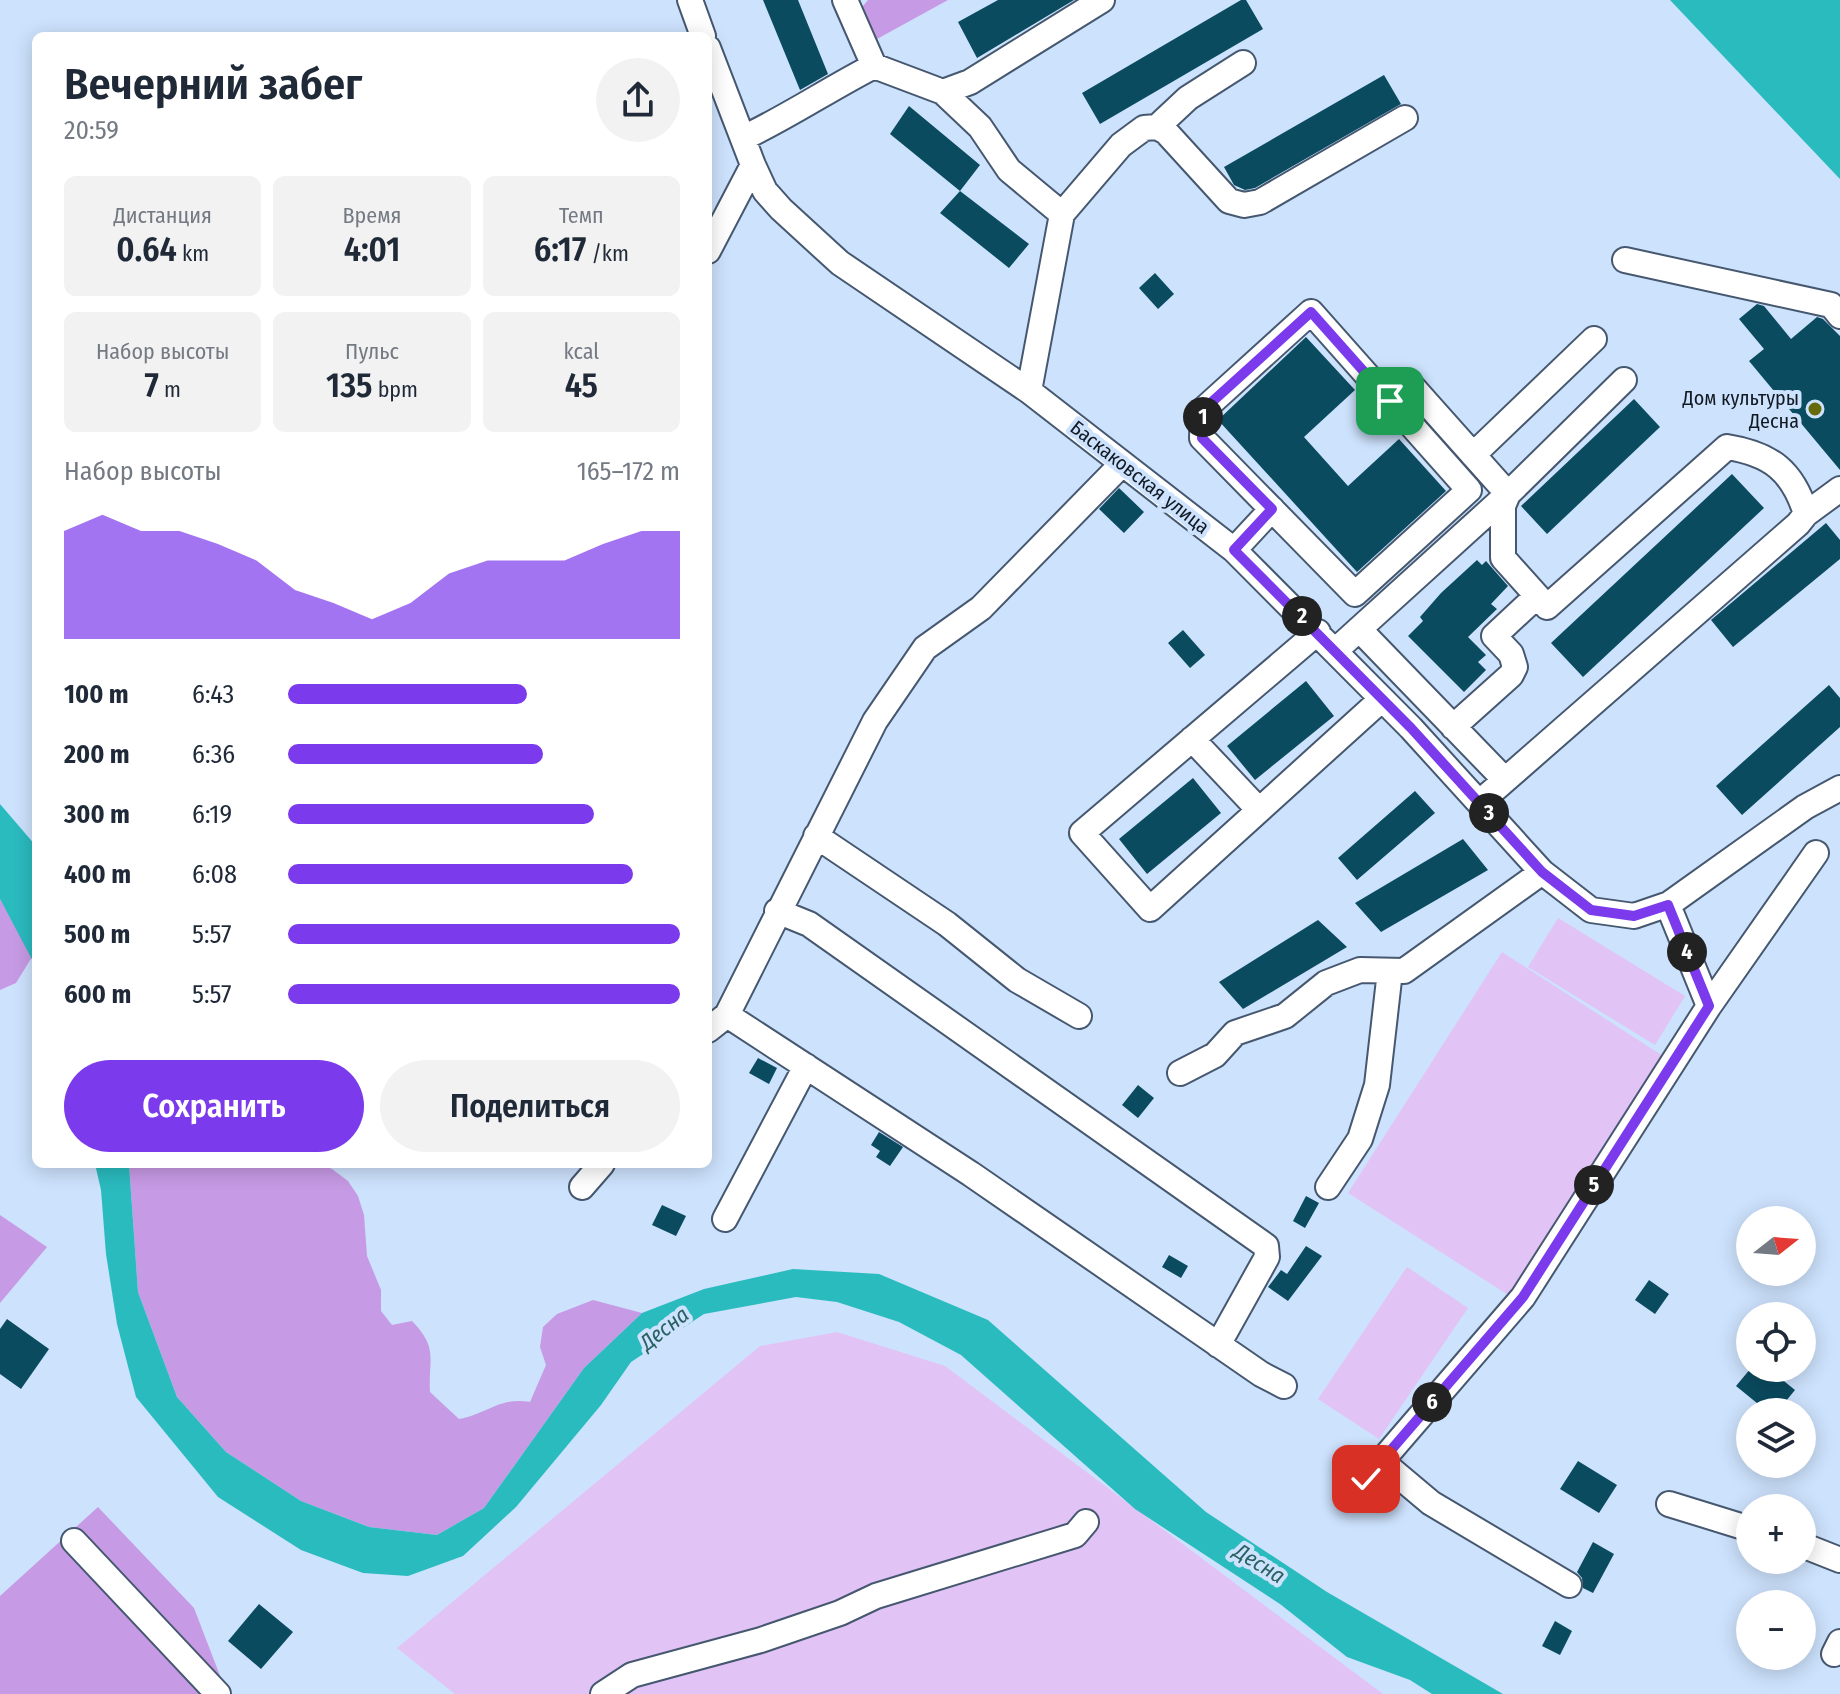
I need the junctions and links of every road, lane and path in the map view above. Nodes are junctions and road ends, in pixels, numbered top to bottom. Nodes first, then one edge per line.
1 (690, 0) edge
2 (845, 0) edge
3 (1102, 0) edge
4 (702, 32) edge
5 (712, 58) edge
6 (1243, 63) dead end
7 (874, 66) junction
8 (943, 92) junction
9 (1405, 118) dead end
10 (1157, 127) junction
11 (743, 138) junction
12 (753, 165) junction
13 (1062, 214) junction
14 (712, 243) edge
15 (1625, 260) dead end
16 (1840, 316) edge
17 (1594, 339) dead end
18 (1624, 380) dead end
19 (1410, 384) dead end
20 (1029, 391) junction
21 (1473, 455) junction
22 (1122, 464) junction
23 (1840, 489) edge
24 (1508, 494) junction
25 (1272, 509) junction
26 (1806, 514) junction
27 (1234, 550) junction
28 (1537, 596) junction
29 (1359, 629) junction
30 (1318, 632) junction
31 (1336, 650) junction
32 (1382, 699) junction
33 (1453, 727) junction
34 (1192, 739) junction
35 (1505, 780) junction
36 (1840, 788) edge
37 (1480, 802) junction
38 (1259, 810) junction
39 (816, 836) junction
40 (1816, 853) dead end
41 (1542, 872) junction
42 (1668, 905) junction
43 (777, 911) junction
44 (1390, 971) junction
45 (1709, 1006) junction
46 (1079, 1016) dead end
47 (718, 1022) edge
48 (806, 1066) junction
49 (1180, 1073) dead end
50 (599, 1168) edge
51 (582, 1187) dead end
52 (1328, 1187) dead end
53 (725, 1219) dead end
54 (1218, 1345) junction
55 (1284, 1386) dead end
56 (1669, 1504) dead end
57 (1086, 1522) dead end
58 (1736, 1525) edge
59 (74, 1541) dead end
60 (1816, 1551) edge
61 (1840, 1560) edge
62 (1569, 1585) dead end
63 (218, 1694) edge
64 (603, 1694) edge

1 - 4 street
2 - 7 street
3 - 8 street
5 - 11 street, Баскаковская улица
6 - 10 street
7 - 8 street
7 - 11 street
8 - 13 street
9 - 10 street
10 - 13 street
11 - 12 street, Баскаковская улица
12 - 14 street
12 - 20 street, Баскаковская улица
13 - 20 street
15 - 16 street
17 - 21 street
18 - 24 street
19 - 21 street
20 - 22 street, Баскаковская улица
21 - 24 street
22 - 27 street, Баскаковская улица
22 - 39 street
23 - 26 street
24 - 28 street
24 - 29 street
25 - 25 street
25 - 27 street
26 - 28 street
26 - 35 street
27 - 30 street, Баскаковская улица
28 - 33 street
29 - 31 street
29 - 33 street
30 - 31 street, Баскаковская улица
30 - 34 street
31 - 32 street, Баскаковская улица
32 - 37 street, Баскаковская улица
32 - 38 street
33 - 35 street
34 - 38 street
34 - 38 street
35 - 37 street
36 - 42 street, Баскаковская улица
37 - 41 street, Баскаковская улица
39 - 43 street
39 - 46 street
40 - 45 street
41 - 42 street, Баскаковская улица
41 - 44 street
42 - 45 street
43 - 47 street
43 - 54 street
44 - 49 street
44 - 52 street
45 - 62 street
47 - 48 street
48 - 53 street
48 - 54 street
50 - 51 street
54 - 55 street
56 - 58 street
57 - 64 street
59 - 63 street
60 - 61 street

